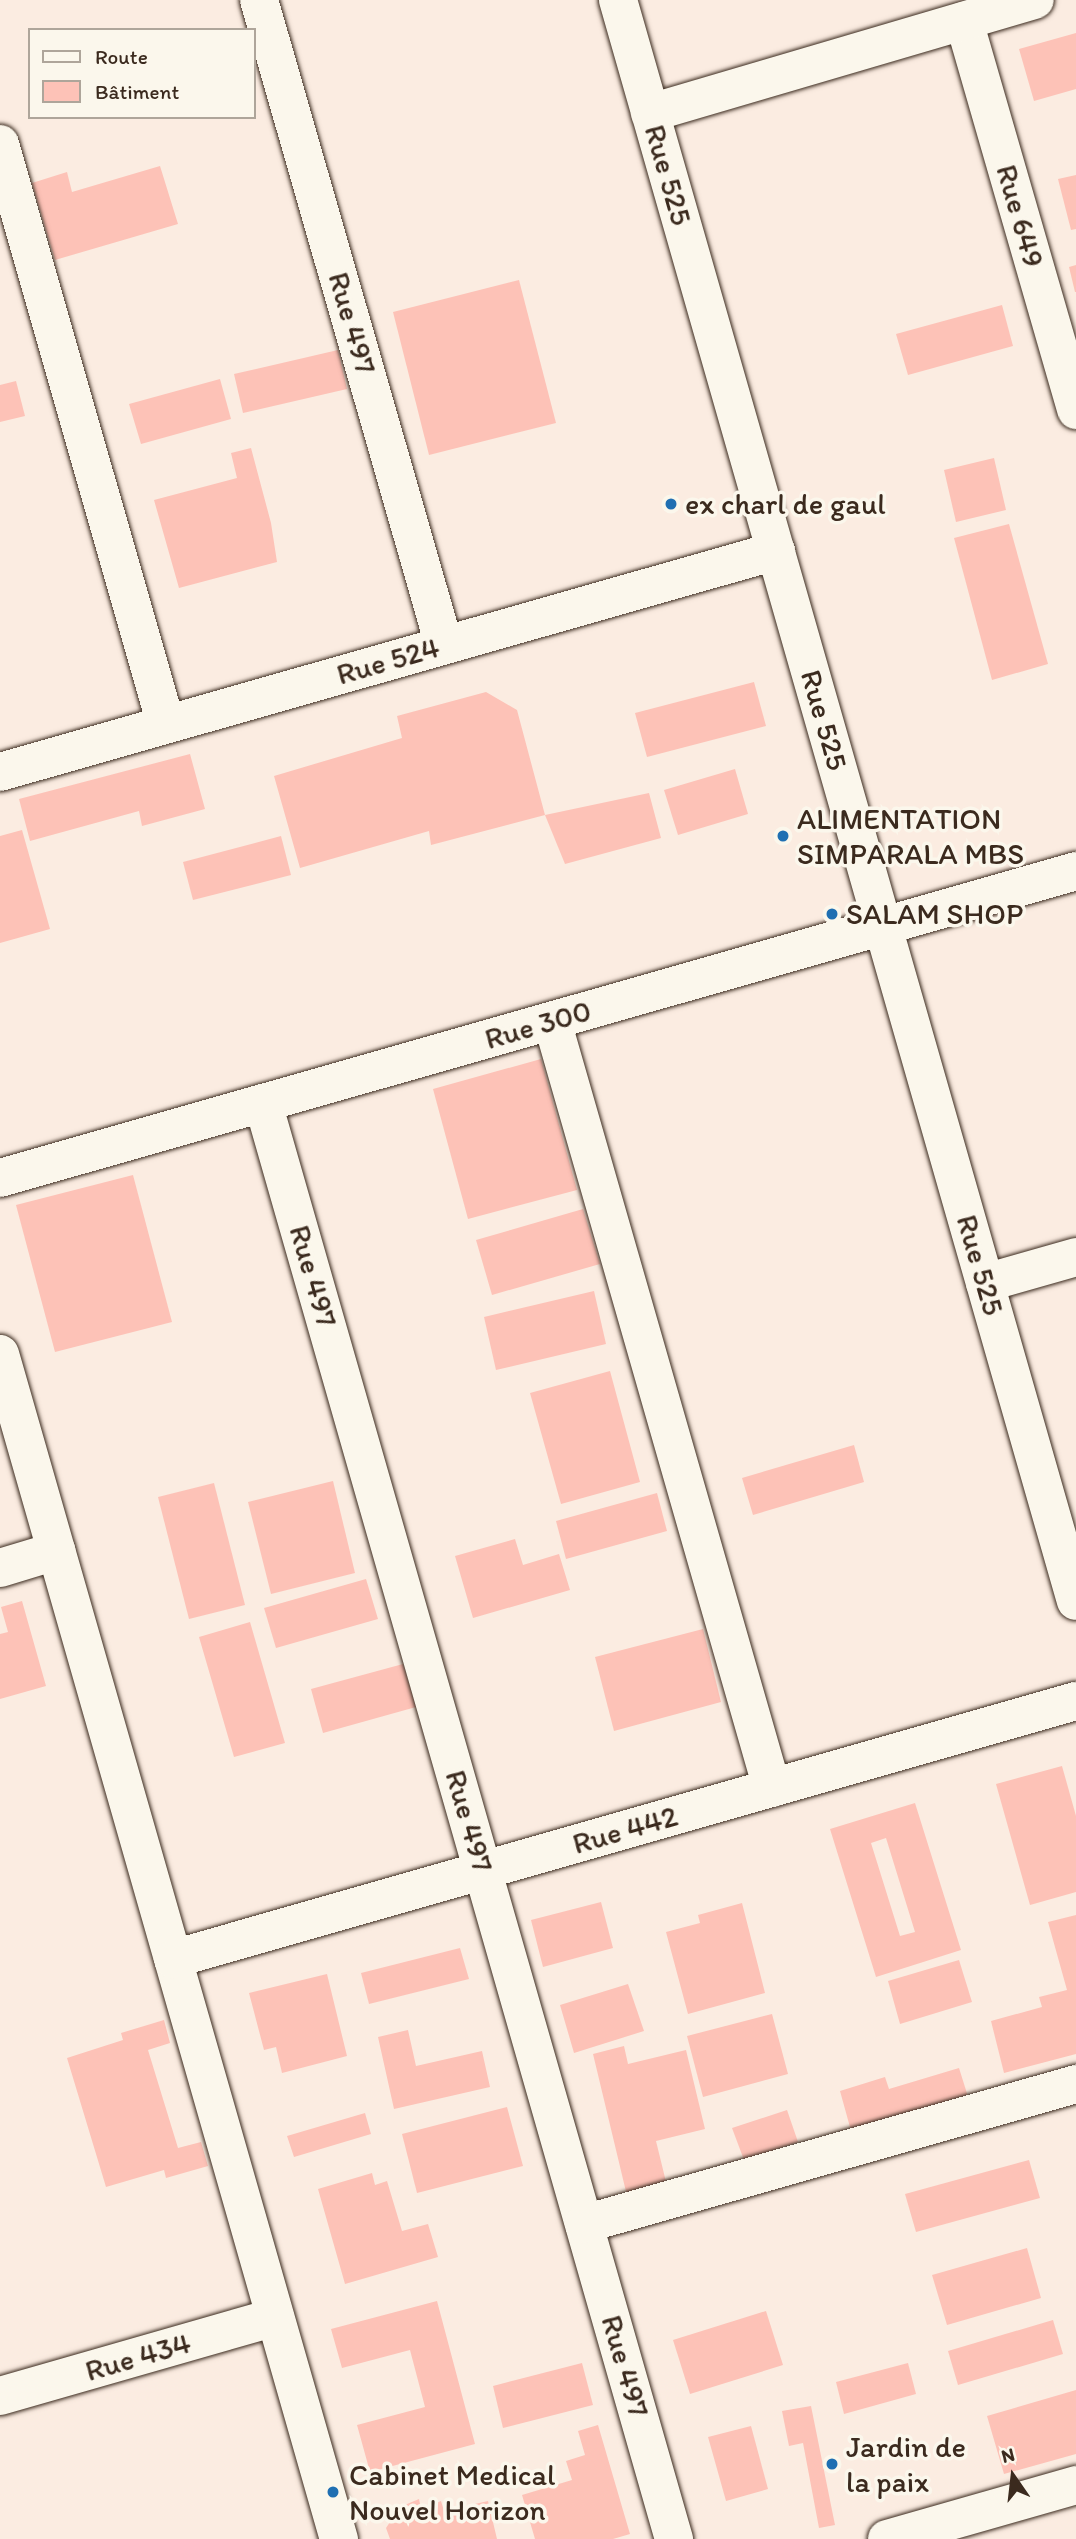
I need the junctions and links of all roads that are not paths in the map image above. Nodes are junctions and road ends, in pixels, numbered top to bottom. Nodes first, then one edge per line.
1 (260, 0) edge
2 (618, 0) edge
3 (1035, 0) edge
4 (964, 21) junction
5 (650, 113) junction
6 (0, 144) edge
7 (1076, 410) edge
8 (776, 551) junction
9 (444, 645) junction
10 (166, 725) junction
11 (0, 772) edge
12 (1076, 871) edge
13 (883, 926) junction
14 (552, 1021) junction
15 (264, 1103) junction
16 (0, 1178) edge
17 (1076, 1257) edge
18 (985, 1283) junction
19 (0, 1354) edge
20 (56, 1551) junction
21 (0, 1567) edge
22 (1076, 1601) edge
23 (1076, 1701) edge
24 (772, 1788) junction
25 (484, 1870) junction
26 (173, 1959) junction
27 (1076, 2084) edge
28 (584, 2224) junction
29 (275, 2317) junction
30 (0, 2396) edge
31 (1076, 2485) edge
32 (339, 2539) edge
33 (674, 2539) edge
34 (887, 2539) edge

1 - 9 street, Rue 497
2 - 5 street, Rue 525
3 - 4 street
4 - 5 street
4 - 7 street, Rue 649
5 - 8 street, Rue 525
6 - 10 street
8 - 9 street, Rue 524
8 - 13 street, Rue 525
9 - 10 street, Rue 524
10 - 11 street, Rue 524
12 - 13 street, Rue 300
13 - 14 street, Rue 300
13 - 18 street, Rue 525
14 - 15 street, Rue 300
14 - 24 street
15 - 16 street, Rue 300
15 - 25 street, Rue 497
17 - 18 street
18 - 22 street, Rue 525
19 - 20 street
20 - 21 street
20 - 26 street
23 - 24 street, Rue 442
24 - 25 street, Rue 442
25 - 26 street, Rue 442
25 - 28 street, Rue 497
26 - 29 street
27 - 28 street
28 - 33 street, Rue 497
29 - 30 street, Rue 434
29 - 32 street
31 - 34 street

